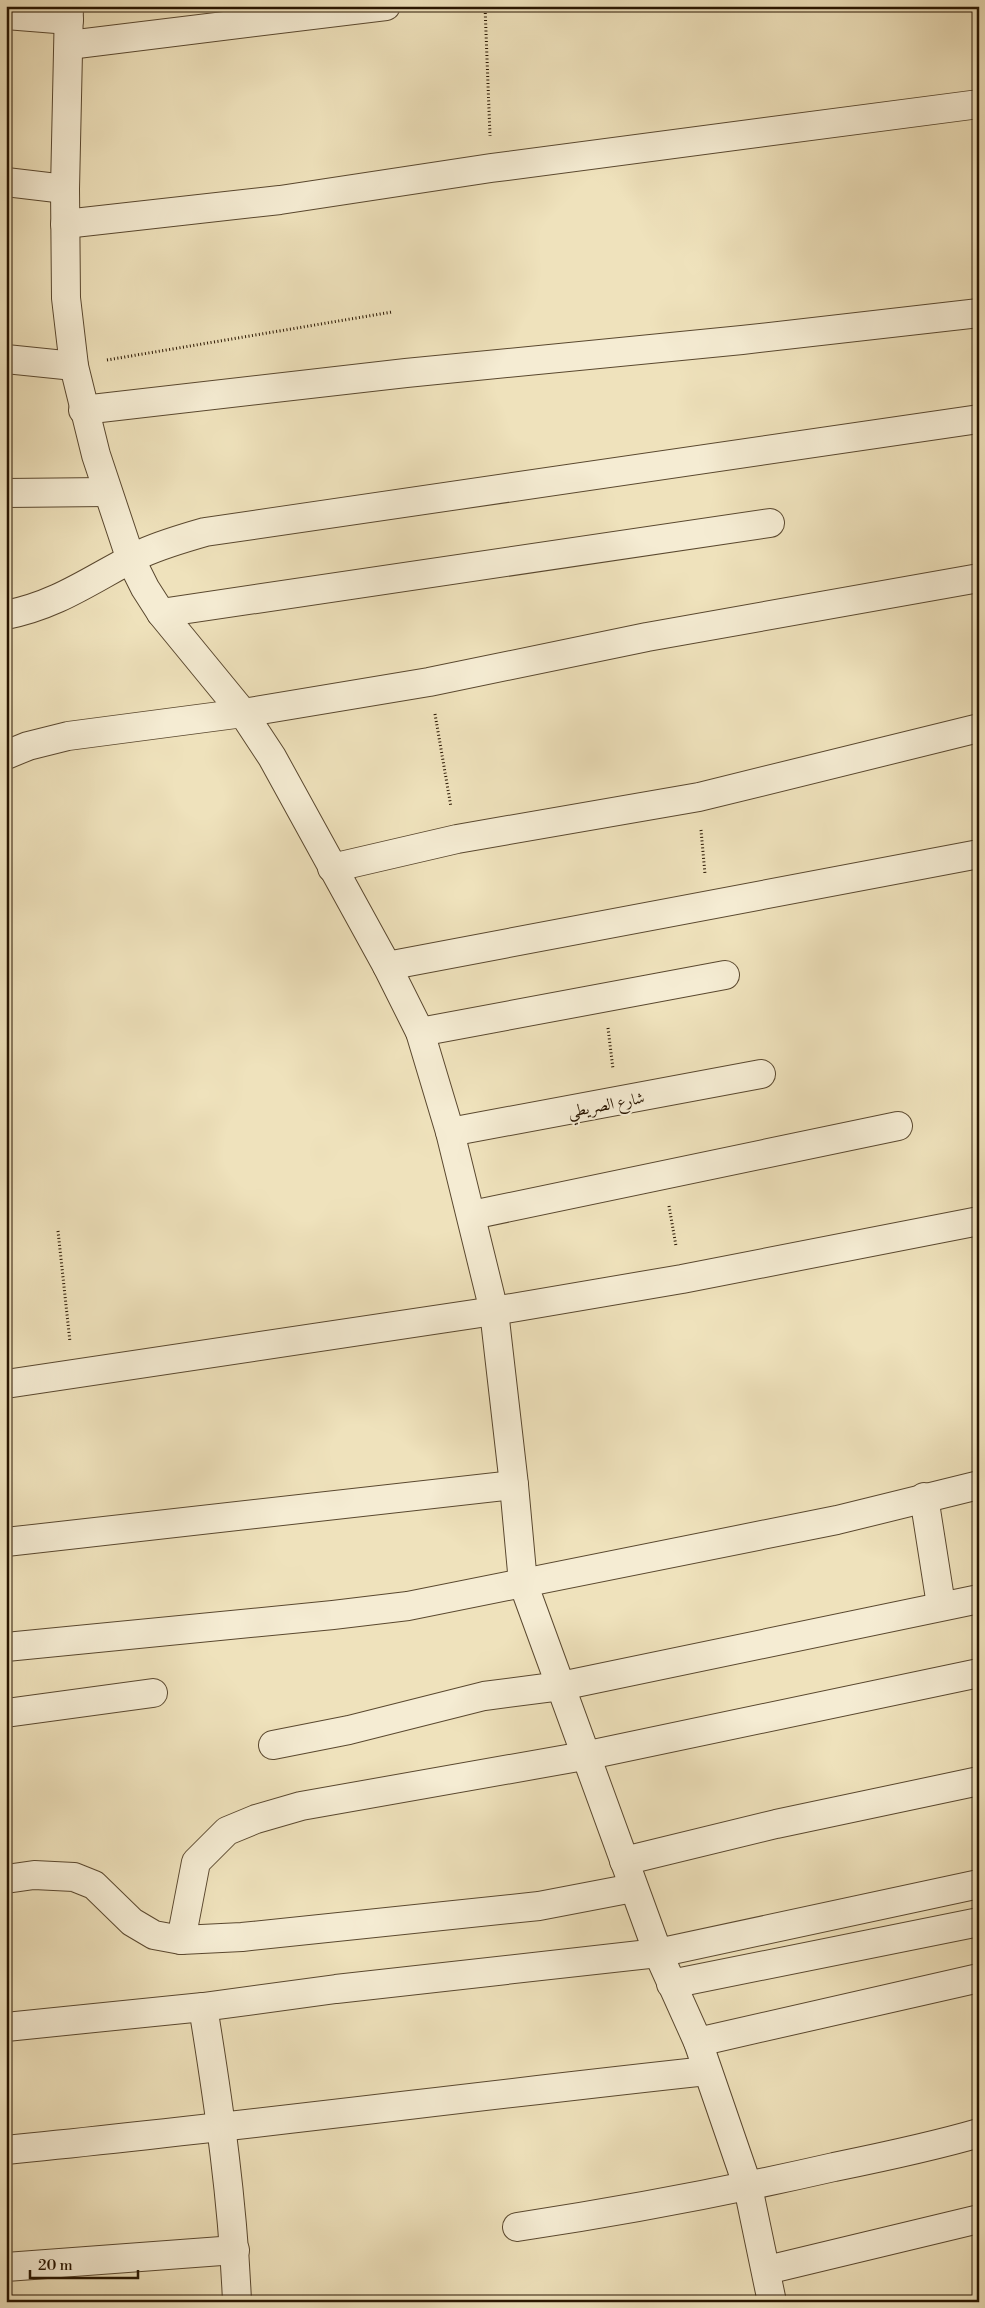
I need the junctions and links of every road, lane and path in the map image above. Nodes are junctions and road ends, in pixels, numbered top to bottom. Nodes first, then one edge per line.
1 (386, 6) edge
2 (485, 6) edge
3 (6, 15) edge
4 (69, 24) edge
5 (979, 104) edge
6 (492, 168) junction
7 (6, 182) edge
8 (65, 189) junction
9 (65, 224) junction
10 (392, 312) dead end
11 (979, 313) edge
12 (6, 359) edge
13 (74, 366) junction
14 (83, 410) junction
15 (979, 419) edge
16 (107, 492) junction
17 (6, 494) edge
18 (770, 523) dead end
19 (131, 560) junction
20 (979, 578) edge
21 (161, 613) junction
22 (6, 615) edge
23 (429, 682) junction
24 (243, 713) junction
25 (979, 728) edge
26 (6, 755) edge
27 (699, 797) junction
28 (457, 839) junction
29 (979, 854) edge
30 (332, 868) junction
31 (707, 907) junction
32 (387, 966) junction
33 (725, 975) dead end
34 (605, 996) junction
35 (420, 1032) junction
36 (761, 1074) dead end
37 (616, 1102) junction
38 (898, 1126) dead end
39 (450, 1132) junction
40 (664, 1175) junction
41 (472, 1216) junction
42 (979, 1221) edge
43 (58, 1231) dead end
44 (682, 1279) junction
45 (494, 1311) junction
46 (73, 1373) junction
47 (6, 1384) edge
48 (514, 1485) junction
49 (979, 1486) edge
50 (924, 1498) junction
51 (6, 1542) edge
52 (522, 1583) junction
53 (979, 1599) edge
54 (941, 1605) junction
55 (6, 1647) edge
56 (979, 1673) edge
57 (561, 1686) junction
58 (153, 1693) dead end
59 (6, 1712) edge
60 (274, 1745) dead end
61 (584, 1756) junction
62 (979, 1781) edge
63 (624, 1861) junction
64 (6, 1879) edge
65 (979, 1884) edge
66 (634, 1888) junction
67 (979, 1922) edge
68 (181, 1940) junction
69 (658, 1953) junction
70 (979, 1978) edge
71 (672, 1984) junction
72 (203, 2007) junction
73 (6, 2027) edge
74 (698, 2042) junction
75 (707, 2071) junction
76 (222, 2129) junction
77 (979, 2133) edge
78 (6, 2150) edge
79 (748, 2186) junction
80 (979, 2218) edge
81 (517, 2227) dead end
82 (235, 2250) junction
83 (6, 2267) edge
84 (766, 2270) junction
85 (238, 2302) edge
86 (772, 2302) edge

1 - 4 street
2 - 6 path
3 - 4 street
4 - 8 street
5 - 6 street
6 - 9 street
7 - 8 street
8 - 9 street
9 - 13 street
10 - 13 path
11 - 14 street
12 - 13 street
13 - 14 street
14 - 16 street
15 - 19 street
16 - 17 street
16 - 19 street
18 - 21 street
19 - 21 street
19 - 22 street
20 - 23 street
21 - 24 street
23 - 24 street
23 - 28 path
24 - 26 street
24 - 30 street
25 - 27 street
27 - 28 street
27 - 31 path
28 - 30 street
29 - 31 street
30 - 32 street
31 - 32 street
32 - 35 street
33 - 34 street
34 - 35 street
34 - 37 path
35 - 39 street
36 - 37 street, شارع الصريطي
37 - 39 street, شارع الصريطي
38 - 40 street
39 - 41 street
40 - 41 street
40 - 44 path
41 - 45 street
42 - 44 street
43 - 46 path
44 - 45 street
45 - 46 street
45 - 48 street
46 - 47 street
48 - 51 street
48 - 52 street
49 - 50 street
50 - 52 street
50 - 54 street
52 - 55 street
52 - 57 street
53 - 54 street
54 - 57 street
56 - 61 street
57 - 60 street
57 - 61 street
58 - 59 street
61 - 63 street
61 - 68 street
62 - 63 street
63 - 66 street
64 - 68 street
65 - 69 street
66 - 68 street
66 - 69 street
67 - 71 street
69 - 71 street
69 - 72 street
70 - 74 street
71 - 74 street
72 - 73 street
72 - 76 street
74 - 75 street
75 - 76 street
75 - 79 street
76 - 78 street
76 - 82 street
77 - 79 street
79 - 81 street
79 - 84 street
80 - 84 street
82 - 83 street
82 - 85 street
84 - 86 street

